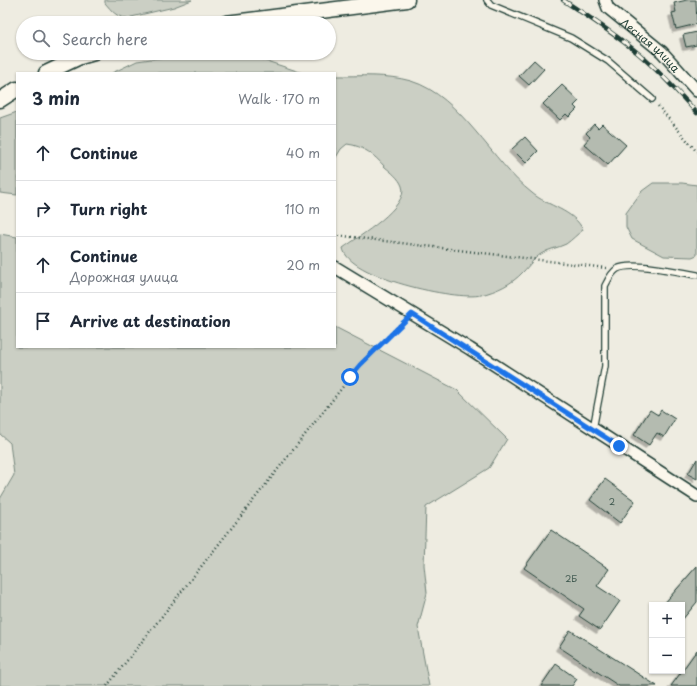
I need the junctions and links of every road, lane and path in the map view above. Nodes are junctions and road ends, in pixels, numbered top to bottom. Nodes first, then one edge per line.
1 (407, 0) edge
2 (487, 0) edge
3 (605, 0) edge
4 (281, 16) edge
5 (74, 60) edge
6 (48, 72) edge
7 (16, 90) edge
8 (697, 91) edge
9 (0, 100) edge
10 (652, 100) joint
11 (697, 152) edge
12 (336, 235) edge
13 (336, 268) edge
14 (617, 269) junction
15 (697, 275) edge
16 (412, 314) junction
17 (593, 429) junction
18 (697, 496) edge
19 (107, 686) edge

1 - 4 street
2 - 10 lane
3 - 8 street, Лесная улица
5 - 6 street
7 - 9 street
10 - 11 path
12 - 14 path
13 - 16 street
14 - 15 lane
14 - 17 lane
16 - 17 street
16 - 19 path
17 - 18 street

